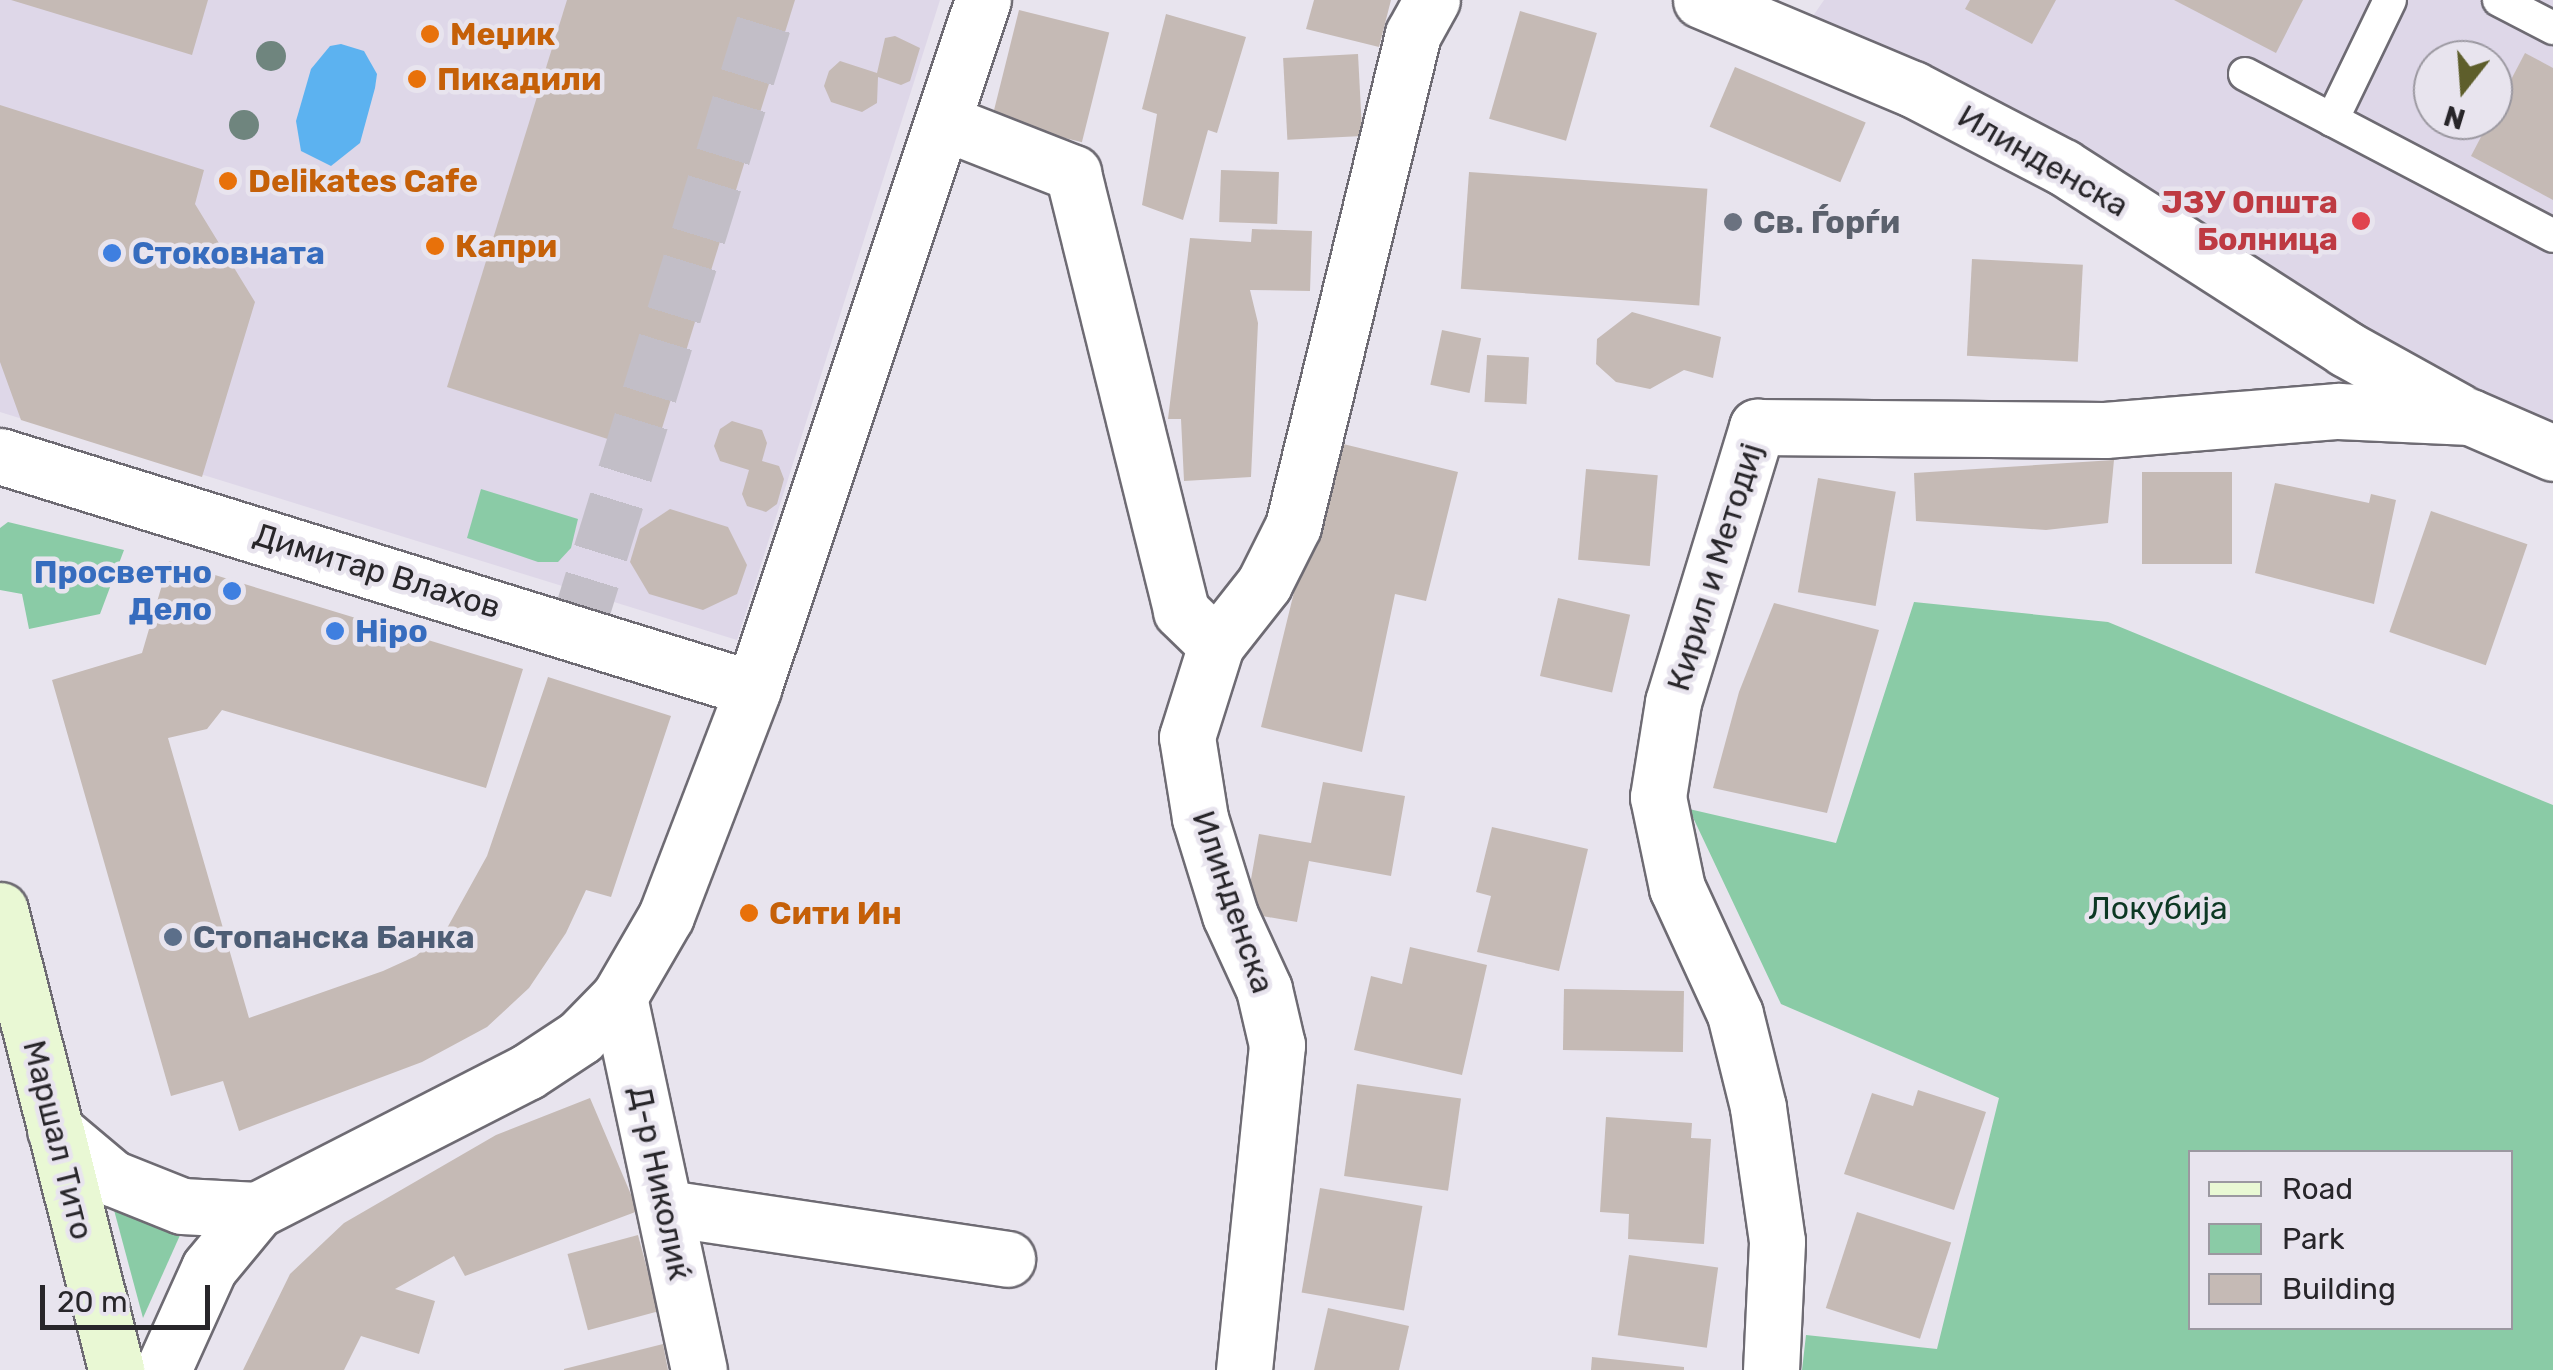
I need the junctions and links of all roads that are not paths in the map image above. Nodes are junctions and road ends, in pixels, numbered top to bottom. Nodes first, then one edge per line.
1 (983, 0) edge
2 (1432, 0) edge
3 (1700, 0) edge
4 (2390, 0) edge
5 (2499, 0) edge
6 (2553, 28) edge
7 (2245, 74) dead end
8 (2332, 120) junction
9 (942, 122) junction
10 (2553, 236) edge
11 (2470, 417) junction
12 (2553, 453) edge
13 (0, 456) edge
14 (1216, 645) junction
15 (753, 689) junction
16 (0, 910) edge
17 (619, 997) junction
18 (55, 1130) junction
19 (667, 1208) junction
20 (256, 1210) junction
21 (1007, 1259) dead end
22 (116, 1370) edge
23 (162, 1370) edge
24 (699, 1370) edge
25 (1244, 1370) edge
26 (1771, 1370) edge

1 - 9 street
2 - 14 street, Илинденска
3 - 11 street, Илинденска
4 - 8 lane
5 - 6 lane
7 - 8 lane
8 - 10 lane
9 - 14 street
9 - 15 street
11 - 12 street, Кирил и Методиј
11 - 26 street, Кирил и Методиј
13 - 15 street, Димитар Влахов
14 - 25 street, Илинденска
15 - 17 street
16 - 18 street, Маршал Тито
17 - 19 street, Д-р Николиќ
17 - 20 street
18 - 20 street
18 - 22 street, Маршал Тито
19 - 21 street
19 - 24 street, Д-р Николиќ
20 - 23 street

